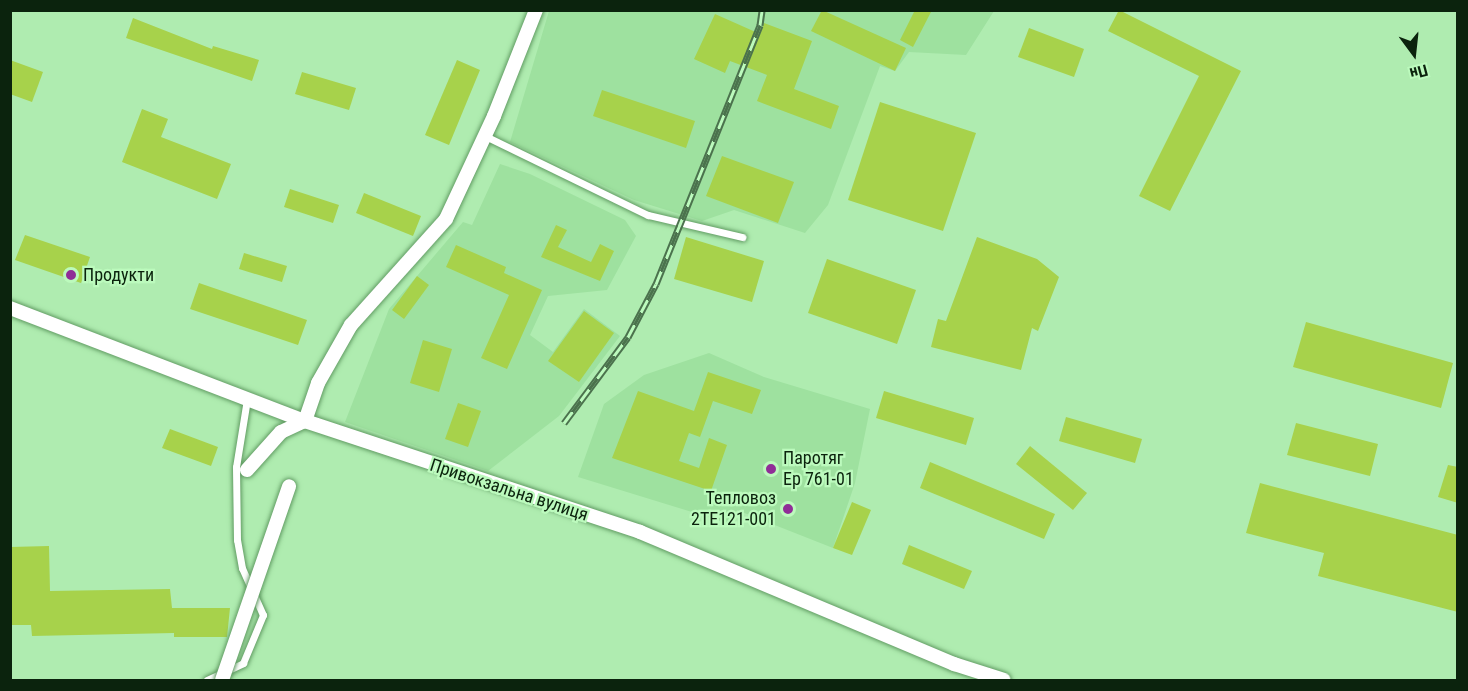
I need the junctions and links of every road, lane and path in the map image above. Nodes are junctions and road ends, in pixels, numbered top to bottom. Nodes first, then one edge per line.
1 (536, 10) edge
2 (485, 136) junction
3 (742, 237) dead end
4 (10, 308) edge
5 (247, 399) junction
6 (304, 421) junction
7 (247, 470) dead end
8 (290, 486) dead end
9 (207, 681) edge
10 (222, 681) edge
11 (1004, 681) edge

1 - 2 street
2 - 3 lane
2 - 6 street
4 - 5 street, Привокзальна вулиця
5 - 6 street, Привокзальна вулиця
5 - 9 lane
6 - 7 street
6 - 11 street, Привокзальна вулиця
8 - 10 street, bridge

